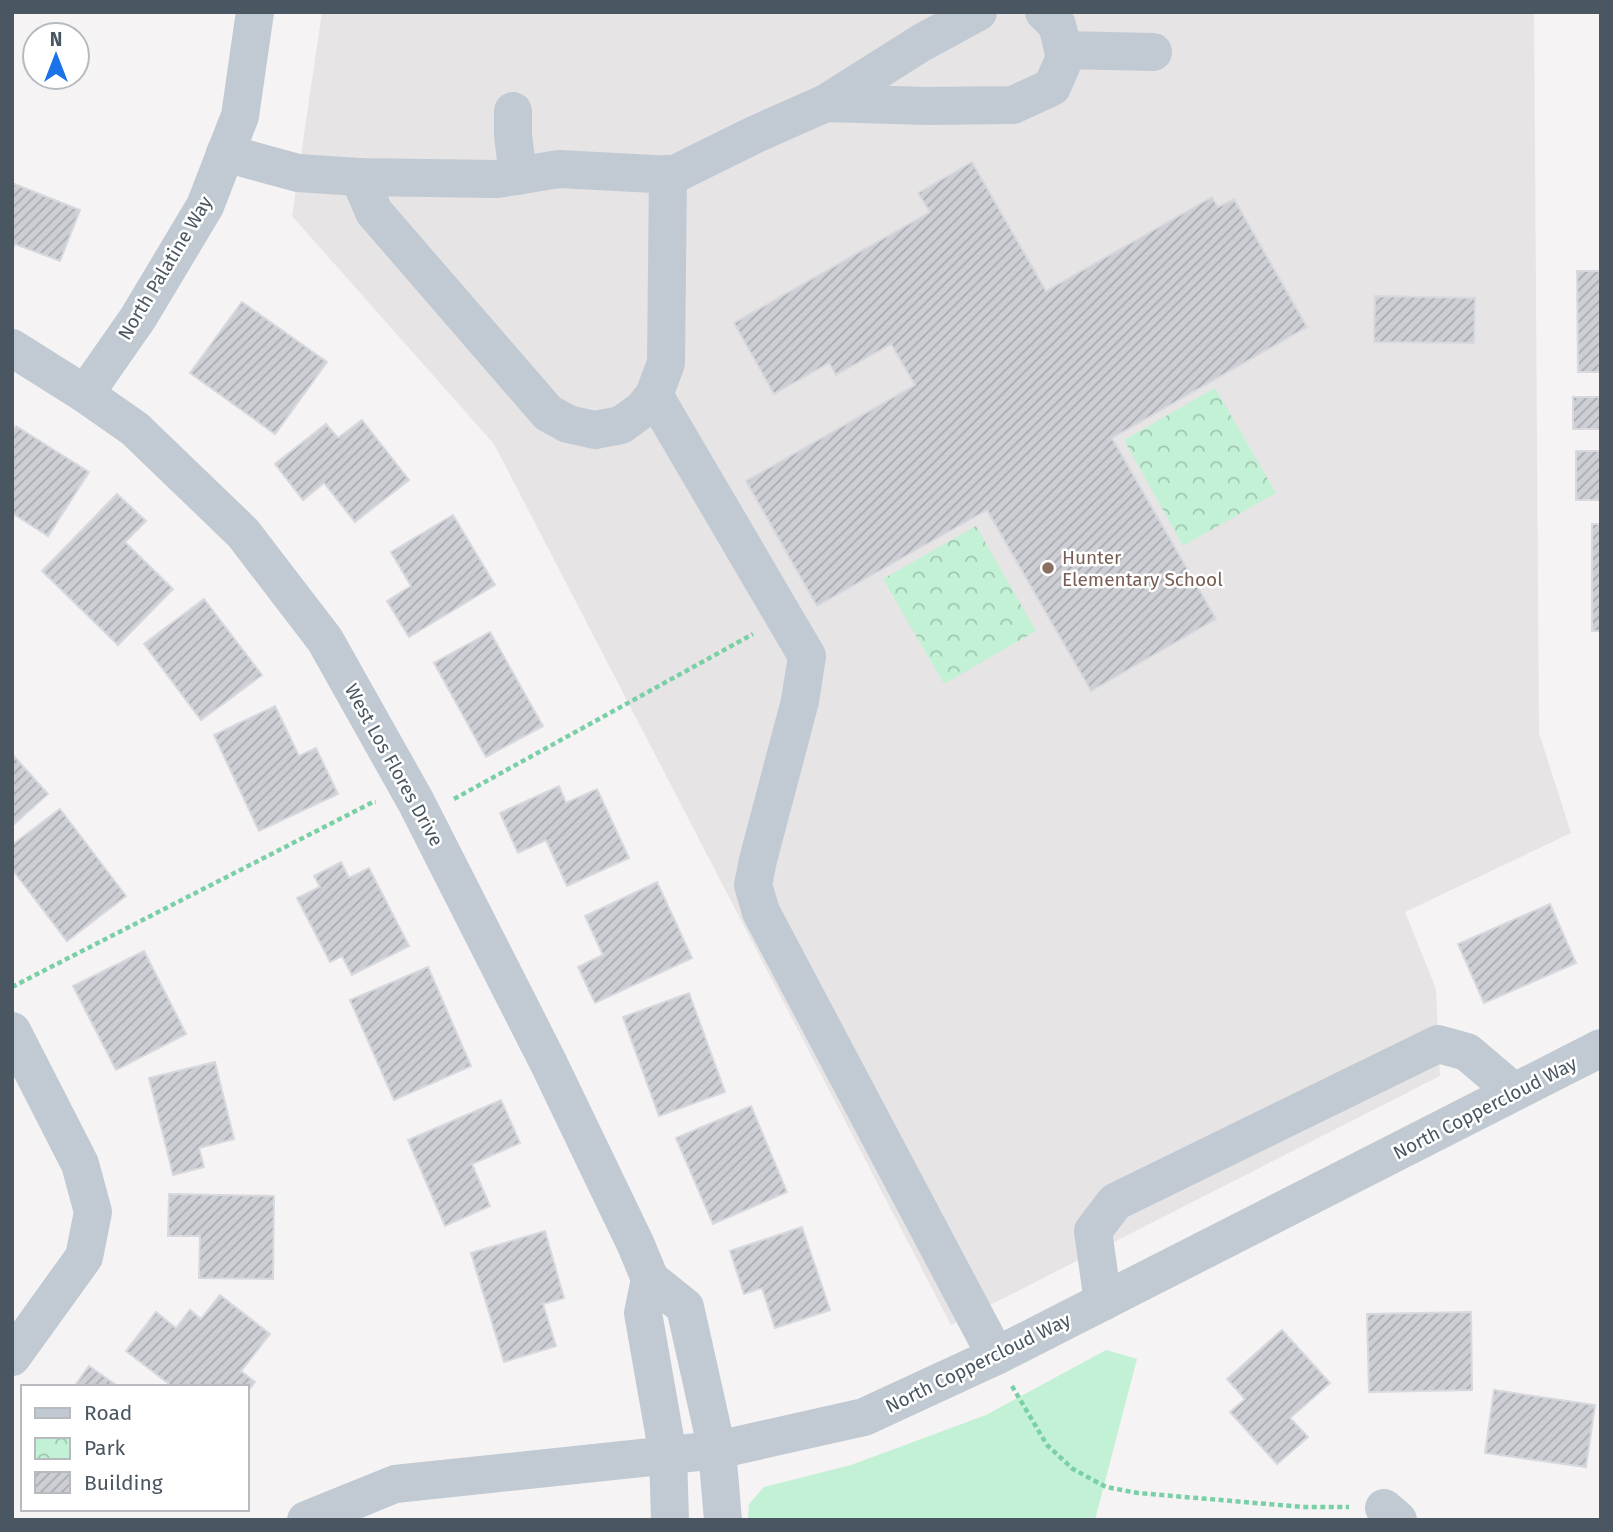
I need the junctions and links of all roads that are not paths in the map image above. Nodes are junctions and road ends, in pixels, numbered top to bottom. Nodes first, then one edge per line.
1 (255, 12) edge
2 (978, 12) edge
3 (1044, 12) edge
4 (1063, 50) junction
5 (1153, 52) dead end
6 (825, 103) junction
7 (513, 111) dead end
8 (225, 153) junction
9 (668, 174) junction
10 (518, 176) junction
11 (359, 177) junction
12 (12, 348) edge
13 (85, 394) junction
14 (654, 395) junction
15 (12, 1031) edge
16 (1601, 1048) edge
17 (1514, 1093) junction
18 (650, 1279) junction
19 (1103, 1302) junction
20 (12, 1357) edge
21 (1003, 1369) junction
22 (718, 1450) junction
23 (668, 1455) junction
24 (306, 1520) edge
25 (670, 1520) edge
26 (723, 1520) edge

1 - 8 street, North Palatine Way
2 - 6 street
3 - 4 street
4 - 5 street
4 - 6 street
6 - 9 street
7 - 10 street
8 - 11 street
8 - 13 street, North Palatine Way
9 - 10 street
9 - 14 street
10 - 11 street
11 - 14 street
12 - 13 street, West Los Flores Drive
13 - 18 street, West Los Flores Drive
14 - 21 street
15 - 20 street
16 - 17 street, North Coppercloud Way
17 - 19 street, North Coppercloud Way
17 - 19 street
18 - 22 street, West Los Flores Drive
18 - 23 street
19 - 21 street, North Coppercloud Way
21 - 22 street, North Coppercloud Way
22 - 23 street, North Coppercloud Way
22 - 26 street, West Los Flores Drive
23 - 24 street, North Coppercloud Way
23 - 25 street

